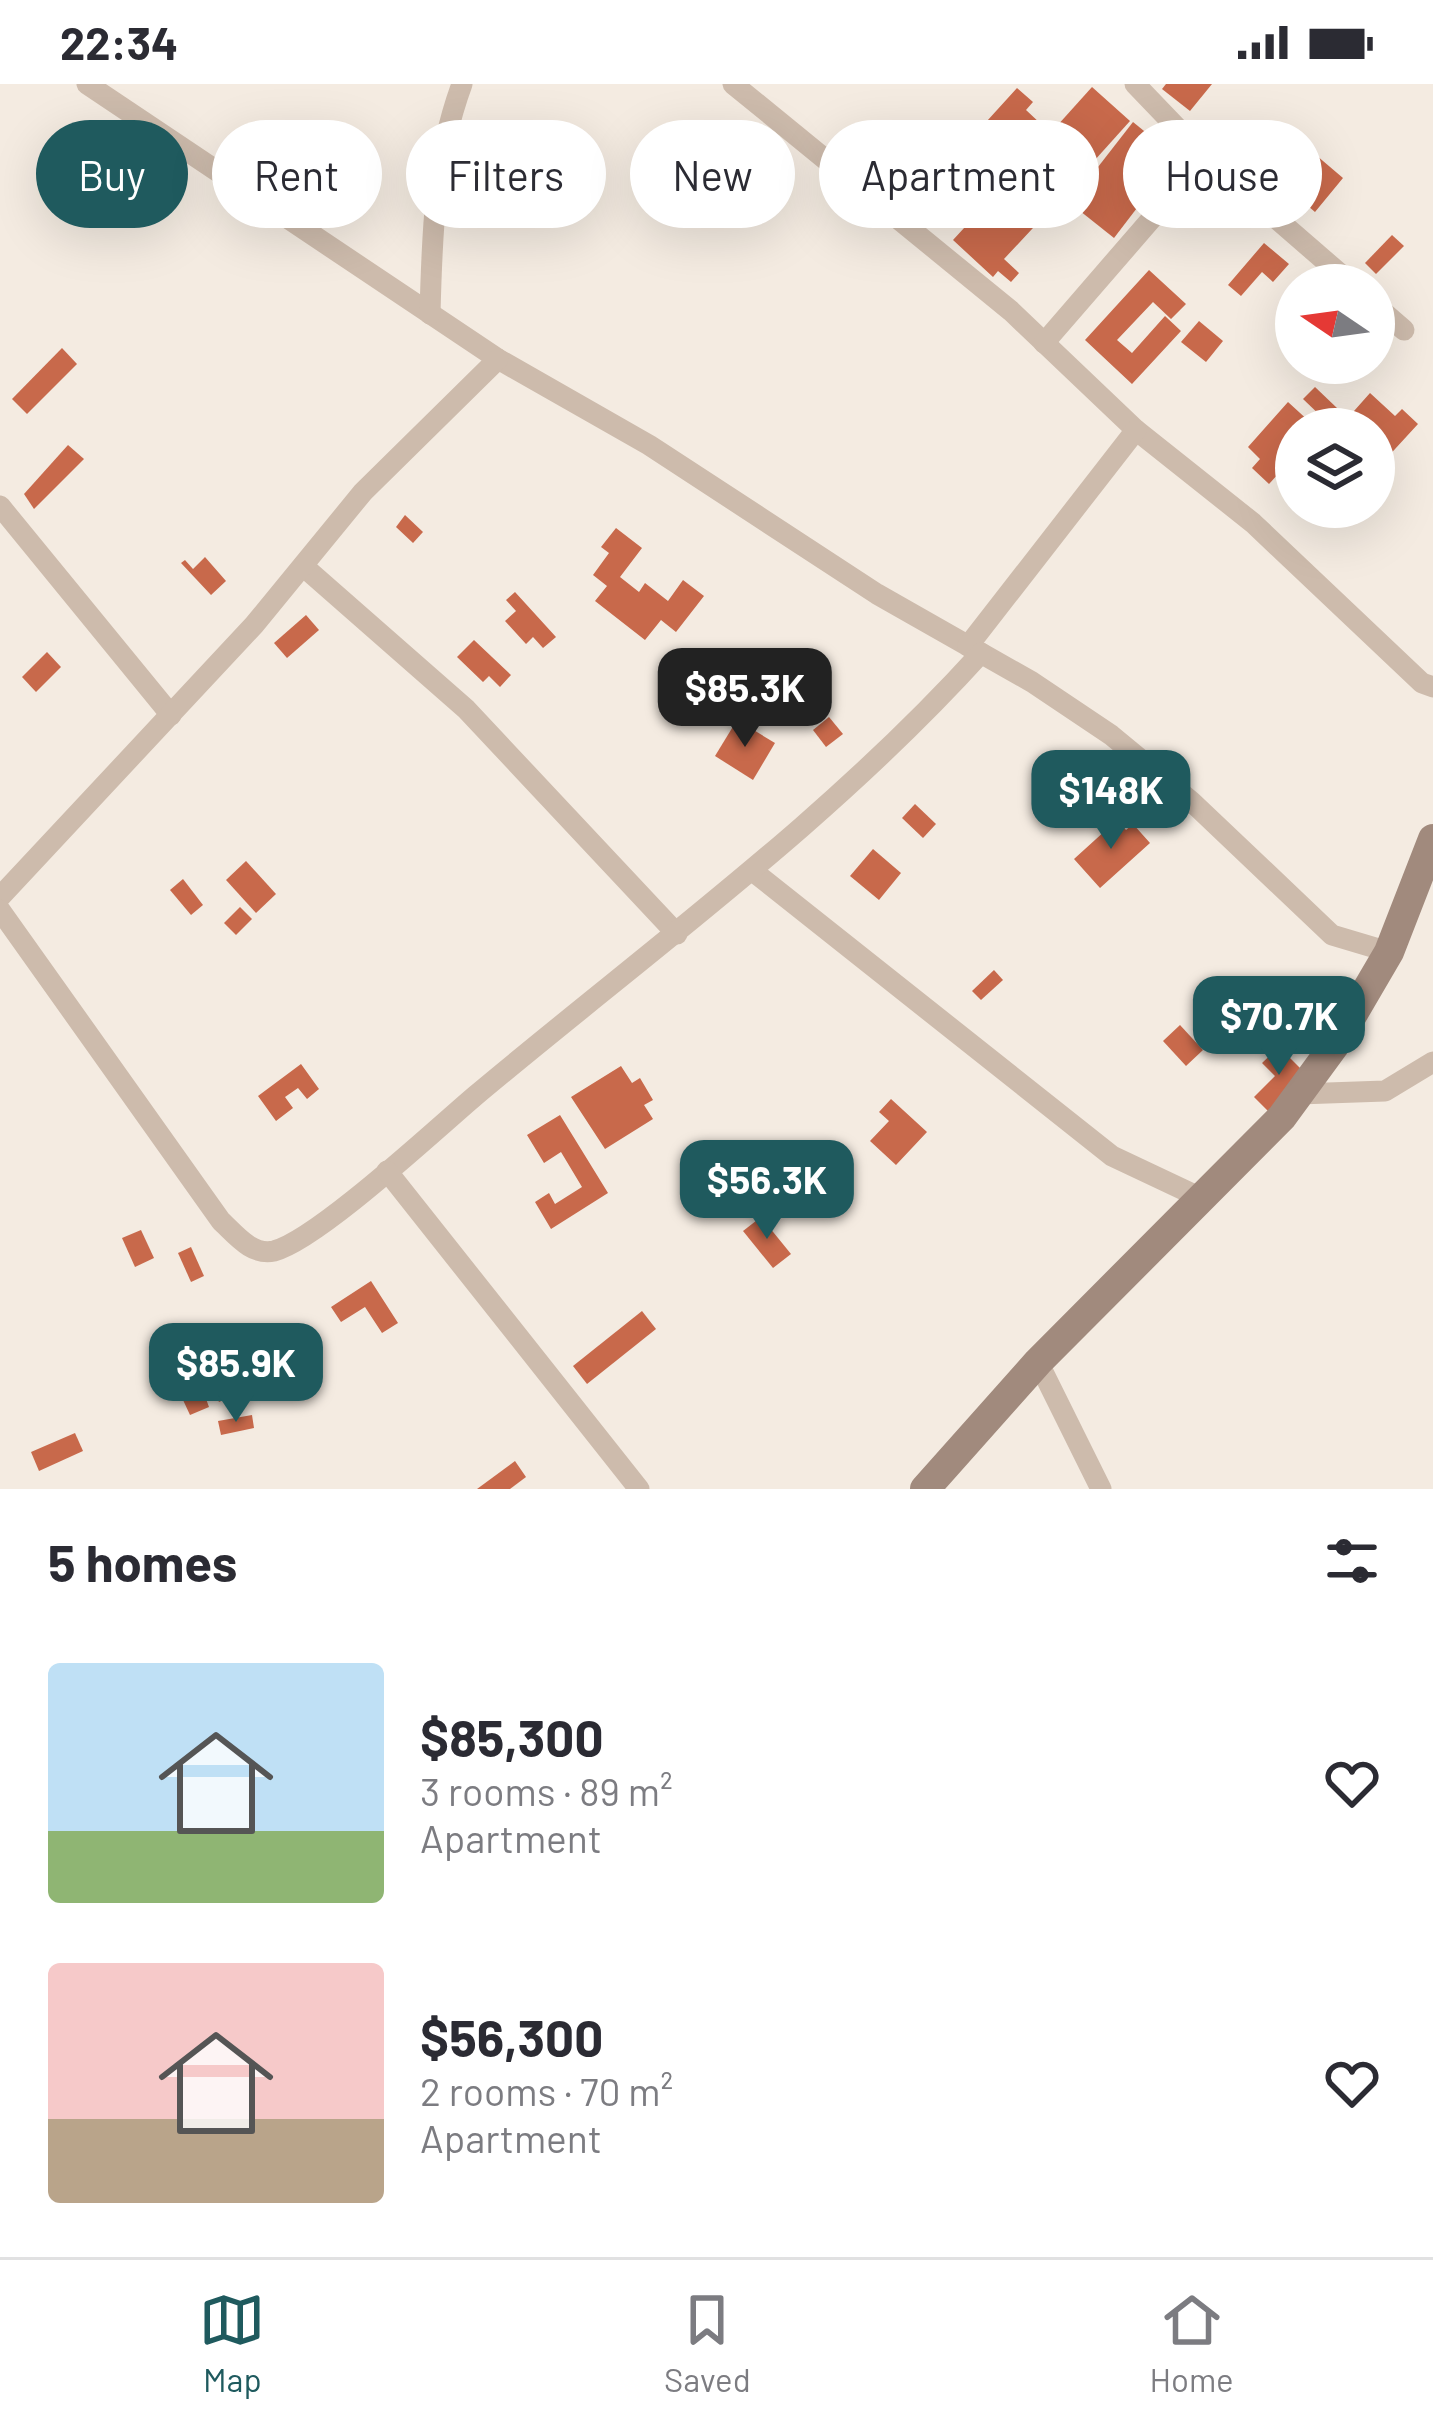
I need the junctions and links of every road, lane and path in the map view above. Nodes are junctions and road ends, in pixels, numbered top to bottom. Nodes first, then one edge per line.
1 (87, 84) edge
2 (462, 84) edge
3 (733, 84) edge
4 (1135, 84) edge
5 (1170, 120) edge
6 (1144, 228) edge
7 (1287, 228) edge
8 (1328, 264) edge
9 (430, 314) junction
10 (1395, 322) edge
11 (1404, 330) dead end
12 (1044, 343) junction
13 (499, 359) junction
14 (1136, 430) junction
15 (0, 506) edge
16 (303, 566) junction
17 (975, 650) junction
18 (1433, 687) edge
19 (171, 715) junction
20 (1433, 839) edge
21 (754, 872) junction
22 (0, 897) edge
23 (0, 910) edge
24 (677, 934) junction
25 (1389, 952) junction
26 (1433, 1063) edge
27 (1299, 1094) junction
28 (387, 1171) junction
29 (1201, 1198) junction
30 (1038, 1362) junction
31 (639, 1489) edge
32 (925, 1489) edge
33 (1101, 1489) edge

1 - 9 street
2 - 9 street
3 - 12 street
4 - 5 street
6 - 12 street
7 - 8 street
9 - 13 street
10 - 11 street
12 - 14 street
13 - 16 street
13 - 17 street
14 - 17 street
14 - 18 street
15 - 19 street
16 - 19 street
16 - 24 street
17 - 21 street
17 - 25 street
19 - 22 street
20 - 25 street
21 - 24 street
21 - 29 street
23 - 28 street
24 - 28 street
25 - 27 street
26 - 27 street
27 - 29 street
28 - 31 street
29 - 30 street
30 - 32 street
30 - 33 street

